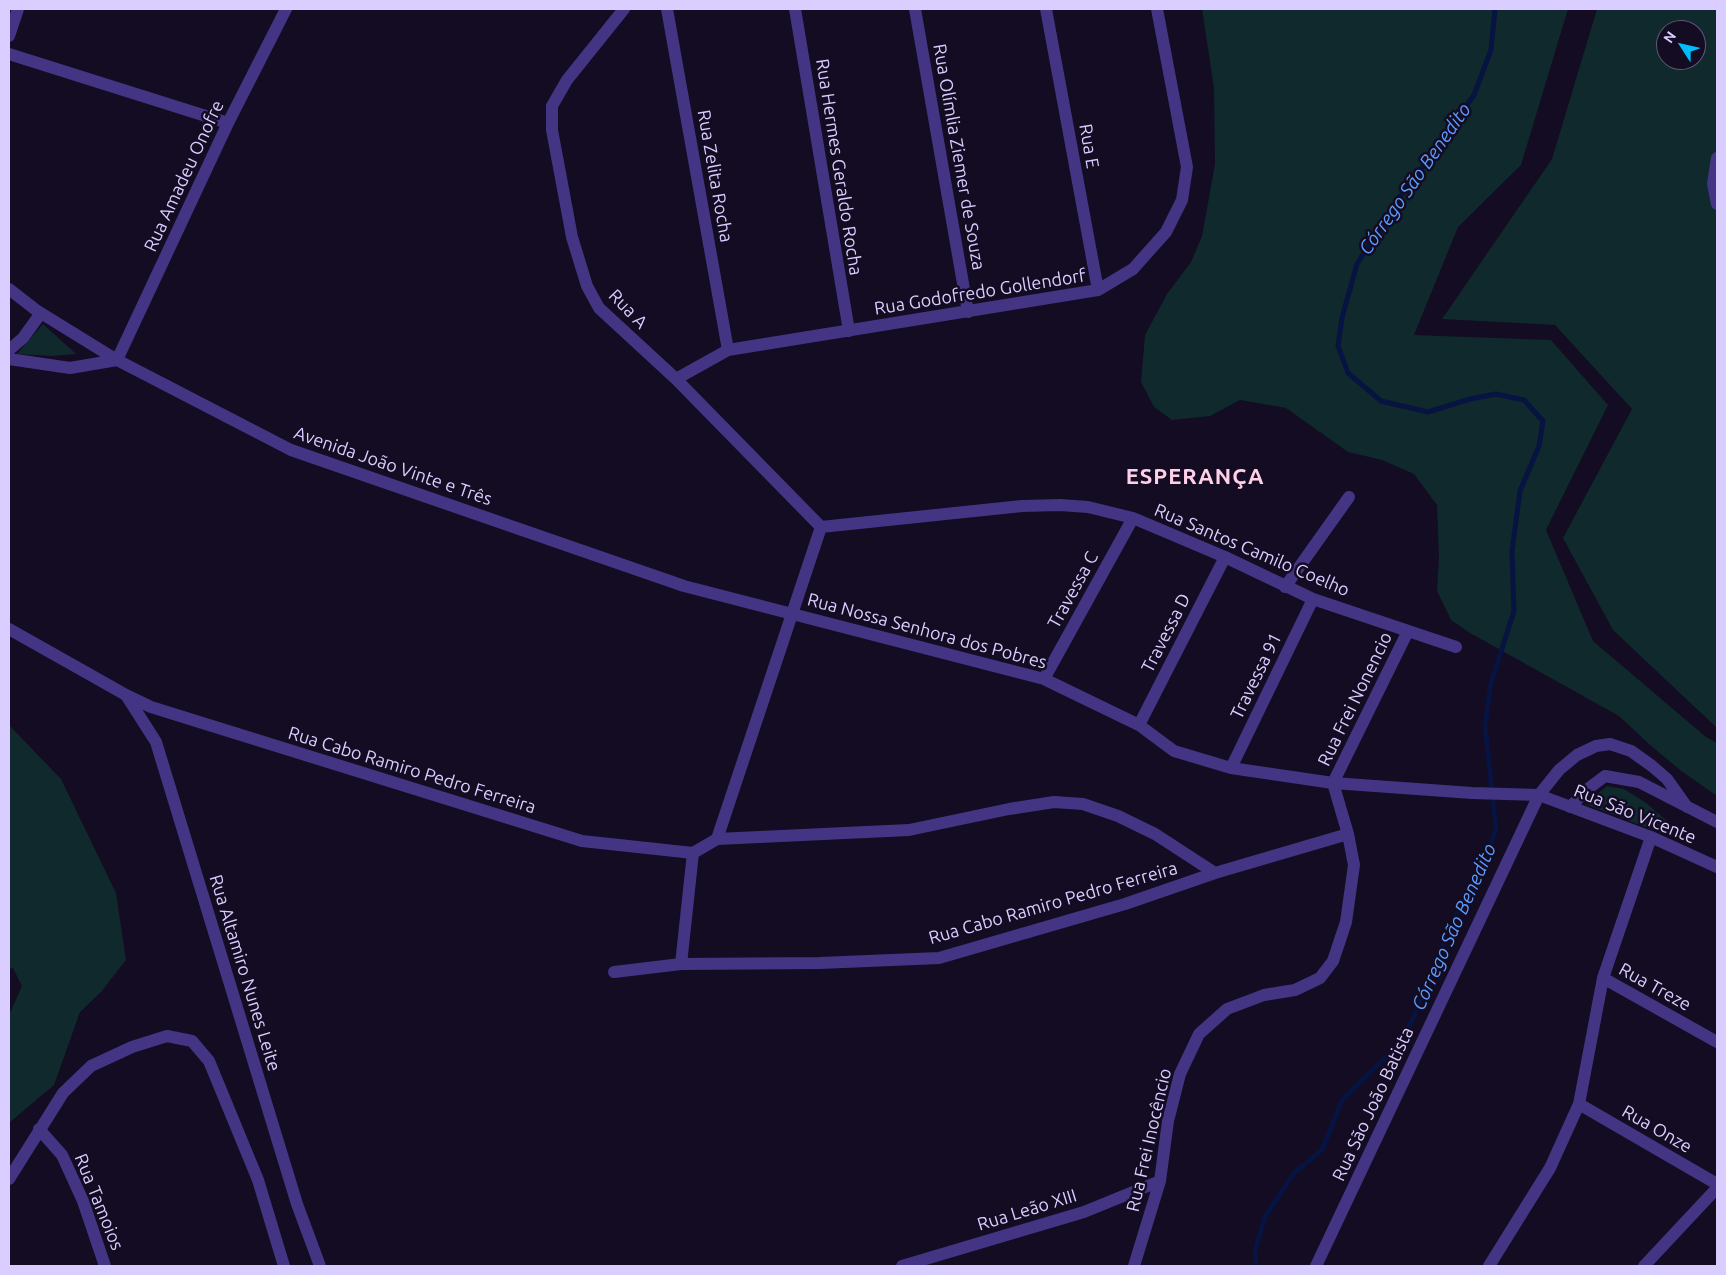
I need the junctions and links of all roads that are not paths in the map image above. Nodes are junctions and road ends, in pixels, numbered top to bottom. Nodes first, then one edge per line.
1 (18, 9) edge
2 (286, 9) edge
3 (624, 9) edge
4 (667, 9) edge
5 (795, 9) edge
6 (916, 9) edge
7 (1046, 9) edge
8 (1157, 9) edge
9 (9, 36) edge
10 (9, 54) edge
11 (228, 123) junction
12 (1717, 158) edge
13 (1717, 204) edge
14 (9, 289) edge
15 (1098, 290) junction
16 (968, 312) junction
17 (41, 313) junction
18 (849, 332) junction
19 (9, 350) edge
20 (728, 350) junction
21 (9, 359) edge
22 (117, 360) junction
23 (676, 379) junction
24 (1349, 497) dead end
25 (1133, 518) junction
26 (821, 527) junction
27 (1225, 557) junction
28 (1285, 587) junction
29 (1313, 599) junction
30 (793, 614) junction
31 (9, 629) edge
32 (1408, 631) junction
33 (1456, 647) dead end
34 (1044, 679) junction
35 (126, 695) junction
36 (1139, 725) junction
37 (1231, 768) junction
38 (1333, 783) junction
39 (1539, 795) junction
40 (1687, 806) junction
41 (1570, 807) junction
42 (1717, 822) edge
43 (1348, 834) junction
44 (1651, 837) junction
45 (717, 839) junction
46 (693, 853) junction
47 (1717, 867) edge
48 (1215, 873) junction
49 (681, 964) junction
50 (614, 972) dead end
51 (1603, 978) junction
52 (1717, 1042) edge
53 (1579, 1104) junction
54 (39, 1130) junction
55 (9, 1179) edge
56 (1160, 1181) junction
57 (1717, 1184) edge
58 (1717, 1188) edge
59 (925, 1263) edge
60 (105, 1266) edge
61 (284, 1266) edge
62 (320, 1266) edge
63 (902, 1266) edge
64 (1134, 1266) edge
65 (1316, 1266) edge
66 (1489, 1266) edge
67 (1644, 1266) edge

1 - 9 street
2 - 11 street, Rua Amadeu Onofre
3 - 23 street, Rua A
4 - 20 street, Rua Zelita Rocha
5 - 18 street, Rua Hermes Geraldo Rocha
6 - 16 street, Rua Olímlia Ziemer de Souza
7 - 15 street, Rua E
8 - 15 street, Rua Godofredo Gollendorf
10 - 11 street
11 - 22 street, Rua Amadeu Onofre
12 - 13 street
14 - 17 street, Avenida João Vinte e Três
15 - 16 street, Rua Godofredo Gollendorf
16 - 18 street, Rua Godofredo Gollendorf
17 - 19 street
17 - 22 street, Avenida João Vinte e Três
18 - 20 street, Rua Godofredo Gollendorf
20 - 23 street, Rua Godofredo Gollendorf
21 - 22 street
22 - 30 street, Avenida João Vinte e Três
23 - 26 street, Rua A
24 - 28 street
25 - 26 street, Rua Santos Camilo Coelho
25 - 27 street, Rua Santos Camilo Coelho
25 - 34 street, Travessa C
26 - 30 street
27 - 28 street, Rua Santos Camilo Coelho
27 - 36 street, Travessa D
28 - 29 street, Rua Santos Camilo Coelho
29 - 32 street, Rua Santos Camilo Coelho
29 - 37 street, Travessa 91
30 - 34 street, Rua Nossa Senhora dos Pobres
30 - 45 street
31 - 35 street, Rua Cabo Ramiro Pedro Ferreira
32 - 33 street, Rua Santos Camilo Coelho
32 - 38 street, Rua Frei Nonencio
34 - 36 street, Rua Nossa Senhora dos Pobres
35 - 46 street, Rua Cabo Ramiro Pedro Ferreira
35 - 62 street, Rua Altamiro Nunes Leite
36 - 37 street, Rua Nossa Senhora dos Pobres
37 - 38 street, Rua Nossa Senhora dos Pobres
38 - 39 street, Rua Nossa Senhora dos Pobres
38 - 43 street, Rua Frei Inocêncio
39 - 40 street, Rua São João Batista
39 - 41 street, Rua São Vicente
39 - 65 street, Rua São João Batista
40 - 41 street
40 - 42 street
41 - 44 street, Rua São Vicente
43 - 48 street, Rua Cabo Ramiro Pedro Ferreira
43 - 56 street, Rua Frei Inocêncio
44 - 47 street, Rua São Vicente
44 - 51 street
45 - 46 street, Rua Cabo Ramiro Pedro Ferreira
45 - 48 street, Rua Cabo Ramiro Pedro Ferreira
46 - 49 street
48 - 49 street, Rua Cabo Ramiro Pedro Ferreira
49 - 50 street, Rua Cabo Ramiro Pedro Ferreira
51 - 52 street, Rua Treze
51 - 53 street
53 - 57 street, Rua Onze
53 - 66 street
54 - 55 street
54 - 60 street, Rua Tamoios
54 - 61 street
56 - 59 street, Rua Leão XIII
56 - 64 street, Rua Frei Inocêncio
58 - 67 street
59 - 63 street, Rua Leão XIII

